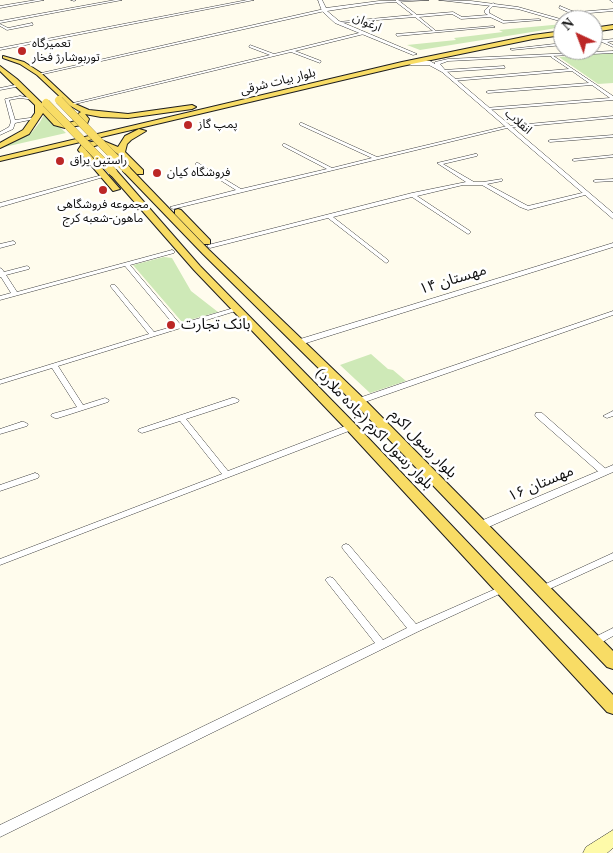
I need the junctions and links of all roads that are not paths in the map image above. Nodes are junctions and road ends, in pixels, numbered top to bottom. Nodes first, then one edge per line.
1 (42, 0) edge
2 (120, 0) edge
3 (252, 0) edge
4 (320, 0) edge
5 (427, 0) edge
6 (441, 0) edge
7 (397, 1) edge
8 (494, 2) edge
9 (560, 6) dead end
10 (0, 7) edge
11 (324, 10) junction
12 (613, 10) edge
13 (415, 16) junction
14 (491, 16) junction
15 (553, 18) edge
16 (378, 19) junction
17 (539, 20) dead end
18 (340, 22) dead end
19 (0, 23) edge
20 (32, 24) dead end
21 (385, 25) dead end
22 (494, 27) dead end
23 (553, 30) edge
24 (553, 31) edge
25 (436, 32) junction
26 (363, 33) junction
27 (398, 35) dead end
28 (613, 40) edge
29 (603, 41) joint
30 (553, 45) edge
31 (250, 46) dead end
32 (613, 46) edge
33 (512, 48) dead end
34 (0, 49) edge
35 (470, 49) junction
36 (290, 50) junction
37 (432, 50) dead end
38 (424, 52) dead end
39 (613, 52) edge
40 (273, 54) junction
41 (416, 54) junction
42 (3, 55) edge
43 (552, 56) junction
44 (483, 58) junction
45 (320, 62) dead end
46 (402, 64) junction
47 (0, 67) edge
48 (504, 67) dead end
49 (573, 70) junction
50 (444, 71) junction
51 (40, 74) junction
52 (453, 80) junction
53 (593, 84) junction
54 (20, 85) junction
55 (0, 89) edge
56 (488, 92) dead end
57 (613, 98) edge
58 (40, 102) junction
59 (73, 106) junction
60 (192, 107) junction
61 (487, 109) junction
62 (613, 117) edge
63 (37, 118) junction
64 (168, 120) junction
65 (13, 122) junction
66 (302, 124) dead end
67 (507, 127) junction
68 (2, 134) edge
69 (613, 136) edge
70 (550, 142) dead end
71 (285, 145) dead end
72 (0, 146) edge
73 (0, 150) edge
74 (29, 152) junction
75 (121, 152) junction
76 (475, 155) dead end
77 (613, 156) edge
78 (376, 158) junction
79 (0, 159) edge
80 (89, 159) junction
81 (574, 160) dead end
82 (198, 164) dead end
83 (331, 169) junction
84 (109, 174) junction
85 (500, 180) dead end
86 (613, 180) edge
87 (595, 181) dead end
88 (472, 183) junction
89 (482, 184) junction
90 (240, 191) junction
91 (586, 194) junction
92 (412, 195) junction
93 (0, 205) edge
94 (173, 207) junction
95 (329, 216) junction
96 (613, 217) edge
97 (468, 232) dead end
98 (13, 243) dead end
99 (613, 245) edge
100 (0, 246) edge
101 (208, 249) junction
102 (172, 252) junction
103 (386, 261) dead end
104 (126, 264) junction
105 (27, 268) dead end
106 (197, 268) junction
107 (1, 273) edge
108 (113, 286) dead end
109 (15, 294) junction
110 (0, 298) edge
111 (236, 309) junction
112 (613, 312) edge
113 (179, 327) junction
114 (154, 335) junction
115 (300, 342) junction
116 (54, 365) junction
117 (0, 382) edge
118 (105, 400) dead end
119 (235, 400) dead end
120 (360, 401) junction
121 (80, 408) junction
122 (539, 414) dead end
123 (55, 416) dead end
124 (182, 418) junction
125 (24, 424) dead end
126 (351, 427) junction
127 (142, 431) dead end
128 (0, 432) edge
129 (609, 470) edge
130 (227, 475) junction
131 (35, 476) dead end
132 (0, 488) edge
133 (480, 526) junction
134 (346, 547) dead end
135 (613, 556) edge
136 (0, 562) edge
137 (330, 580) dead end
138 (503, 589) junction
139 (542, 589) junction
140 (414, 629) junction
141 (613, 632) edge
142 (594, 642) junction
143 (382, 645) junction
144 (613, 662) edge
145 (613, 707) edge
146 (0, 831) edge
147 (613, 838) edge
148 (592, 853) edge

1 - 10 street
2 - 19 street
3 - 34 street
4 - 11 street
5 - 7 street
6 - 8 street
7 - 11 street
7 - 13 street
8 - 14 street
8 - 15 street
9 - 12 street
11 - 26 street, ارغوان
11 - 51 street
13 - 14 street
13 - 16 street
13 - 25 street
14 - 17 street
16 - 18 street
16 - 21 street
19 - 20 street
22 - 25 street
23 - 37 main road, بلوار بیات شرقی
24 - 35 main road, بلوار بیات شرقی
25 - 27 street
26 - 36 street
26 - 41 street, ارغوان
28 - 29 street
29 - 32 street
30 - 33 street
31 - 40 street
35 - 44 street
35 - 46 main road, بلوار بیات شرقی
36 - 40 street
36 - 45 street
38 - 41 main road, بلوار بیات شرقی
39 - 43 street
40 - 59 street
41 - 60 main road, بلوار بیات شرقی
42 - 51 main road
42 - 101 main road, bridge
43 - 44 street
43 - 49 street
44 - 50 street
46 - 50 street, انقلاب
46 - 64 main road, بلوار بیات شرقی
47 - 54 main road
47 - 58 main road
48 - 50 street
49 - 52 street
49 - 53 street
50 - 52 street, انقلاب
51 - 59 main road
52 - 61 street, انقلاب
53 - 56 street
53 - 57 street
54 - 55 street
54 - 58 main road
57 - 61 street
58 - 59 main road
58 - 63 main road
58 - 65 street
58 - 84 main road, bridge
59 - 60 main road
60 - 73 main road, بلوار بیات شرقی
61 - 67 street, انقلاب
62 - 67 street
63 - 65 street
63 - 72 main road
64 - 74 main road, بلوار بیات شرقی
64 - 75 main road
65 - 68 street
66 - 78 street
67 - 78 street
67 - 91 street, انقلاب
69 - 70 street
71 - 83 street
74 - 79 main road, بلوار بیات شرقی
74 - 80 main road
75 - 80 main road
75 - 94 main road
76 - 88 street
77 - 81 street
78 - 83 street
80 - 84 main road
82 - 90 street
83 - 90 street
84 - 93 street
84 - 102 main road
84 - 106 main road, بلوار رسول اکرم (جاده ملارد)
85 - 89 street
86 - 87 street
88 - 89 street
88 - 92 street
89 - 91 street
90 - 94 street
91 - 96 street, انقلاب
92 - 95 street
92 - 97 street
94 - 101 main road
95 - 101 street
95 - 103 street
98 - 100 street
99 - 115 street, مهستان ۱۴
101 - 115 main road, بلوار رسول اکرم
102 - 104 street
102 - 106 main road
104 - 109 street
104 - 113 street
105 - 107 street
106 - 111 main road, بلوار رسول اکرم (جاده ملارد)
107 - 109 street
108 - 114 street
109 - 110 street
111 - 113 street
111 - 126 main road, بلوار رسول اکرم (جاده ملارد)
112 - 120 street
113 - 114 street
114 - 116 street
115 - 120 main road, بلوار رسول اکرم
116 - 117 street
116 - 121 street
118 - 121 street
119 - 124 street
120 - 133 main road, بلوار رسول اکرم
121 - 123 street
122 - 129 street
124 - 127 street
124 - 130 street
125 - 128 street
126 - 130 street
126 - 138 main road, بلوار رسول اکرم (جاده ملارد)
129 - 133 street, مهستان ۱۶
130 - 136 street
131 - 132 street
133 - 139 main road, بلوار رسول اکرم
134 - 140 street
135 - 139 street
137 - 143 street
138 - 140 street
138 - 145 main road, بلوار رسول اکرم (جاده ملارد)
139 - 142 main road, بلوار رسول اکرم
140 - 143 street
141 - 142 street
142 - 144 main road, بلوار رسول اکرم
143 - 146 street
147 - 148 main road

